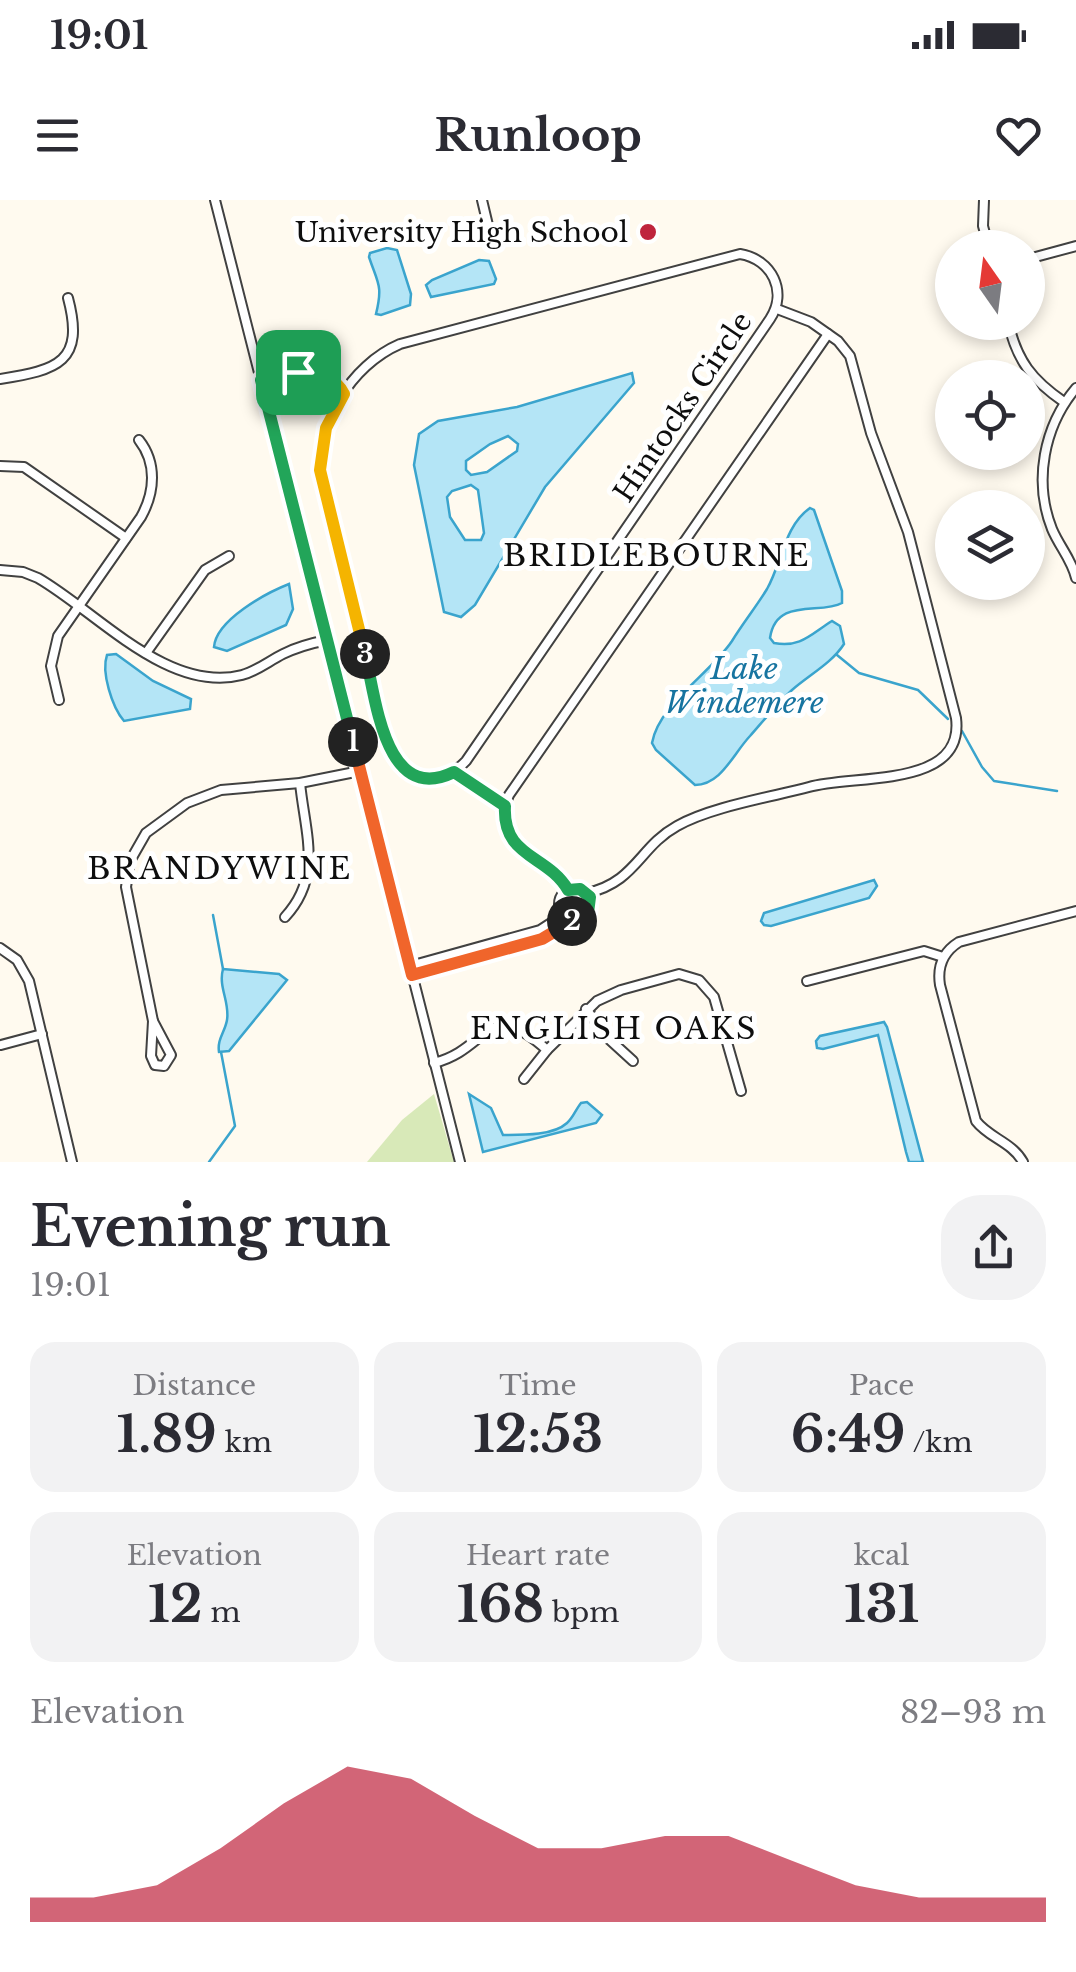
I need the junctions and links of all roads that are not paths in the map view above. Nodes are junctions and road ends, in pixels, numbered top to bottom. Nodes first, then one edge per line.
1 (214, 200) edge
2 (482, 200) edge
3 (984, 200) edge
4 (984, 230) edge
5 (492, 242) dead end
6 (1076, 246) edge
7 (1045, 254) edge
8 (68, 298) dead end
9 (777, 309) junction
10 (828, 334) junction
11 (1013, 340) edge
12 (0, 379) edge
13 (262, 386) junction
14 (1076, 388) edge
15 (344, 394) junction
16 (1064, 402) junction
17 (139, 440) dead end
18 (0, 466) edge
19 (126, 538) junction
20 (229, 556) dead end
21 (0, 570) edge
22 (1075, 572) edge
23 (79, 606) junction
24 (327, 640) junction
25 (146, 653) junction
26 (58, 700) dead end
27 (360, 771) junction
28 (454, 772) junction
29 (300, 783) junction
30 (505, 806) junction
31 (568, 890) junction
32 (587, 894) junction
33 (560, 908) junction
34 (1076, 911) edge
35 (285, 917) dead end
36 (574, 920) junction
37 (0, 948) edge
38 (943, 957) junction
39 (411, 970) junction
40 (807, 981) dead end
41 (586, 1009) junction
42 (154, 1021) junction
43 (42, 1034) junction
44 (1, 1045) edge
45 (547, 1050) junction
46 (633, 1061) dead end
47 (434, 1063) junction
48 (524, 1079) dead end
49 (741, 1091) dead end
50 (72, 1162) edge
51 (460, 1162) edge
52 (1023, 1162) edge

1 - 13 street
2 - 5 street
3 - 4 street
6 - 7 street
8 - 12 street
9 - 10 street
9 - 15 street, Hintocks Circle
9 - 28 street, Hintocks Circle
10 - 30 street
10 - 32 street
11 - 16 street
13 - 15 street
13 - 24 street
14 - 16 street
15 - 28 street, Hintocks Circle
16 - 22 street
17 - 19 street
18 - 19 street
19 - 23 street
20 - 25 street
21 - 23 street
23 - 25 street
23 - 26 street
24 - 25 street
24 - 27 street
27 - 29 street
27 - 39 street
28 - 30 street
29 - 35 street
29 - 42 street
30 - 31 street
31 - 32 street
31 - 33 street
32 - 36 street
33 - 36 street
33 - 39 street
34 - 38 street
36 - 39 street
37 - 43 street
38 - 40 street
38 - 52 street
39 - 47 street
41 - 45 street
41 - 46 street
41 - 49 street
42 - 42 street
43 - 44 street
43 - 50 street
45 - 47 street
45 - 48 street
47 - 51 street

